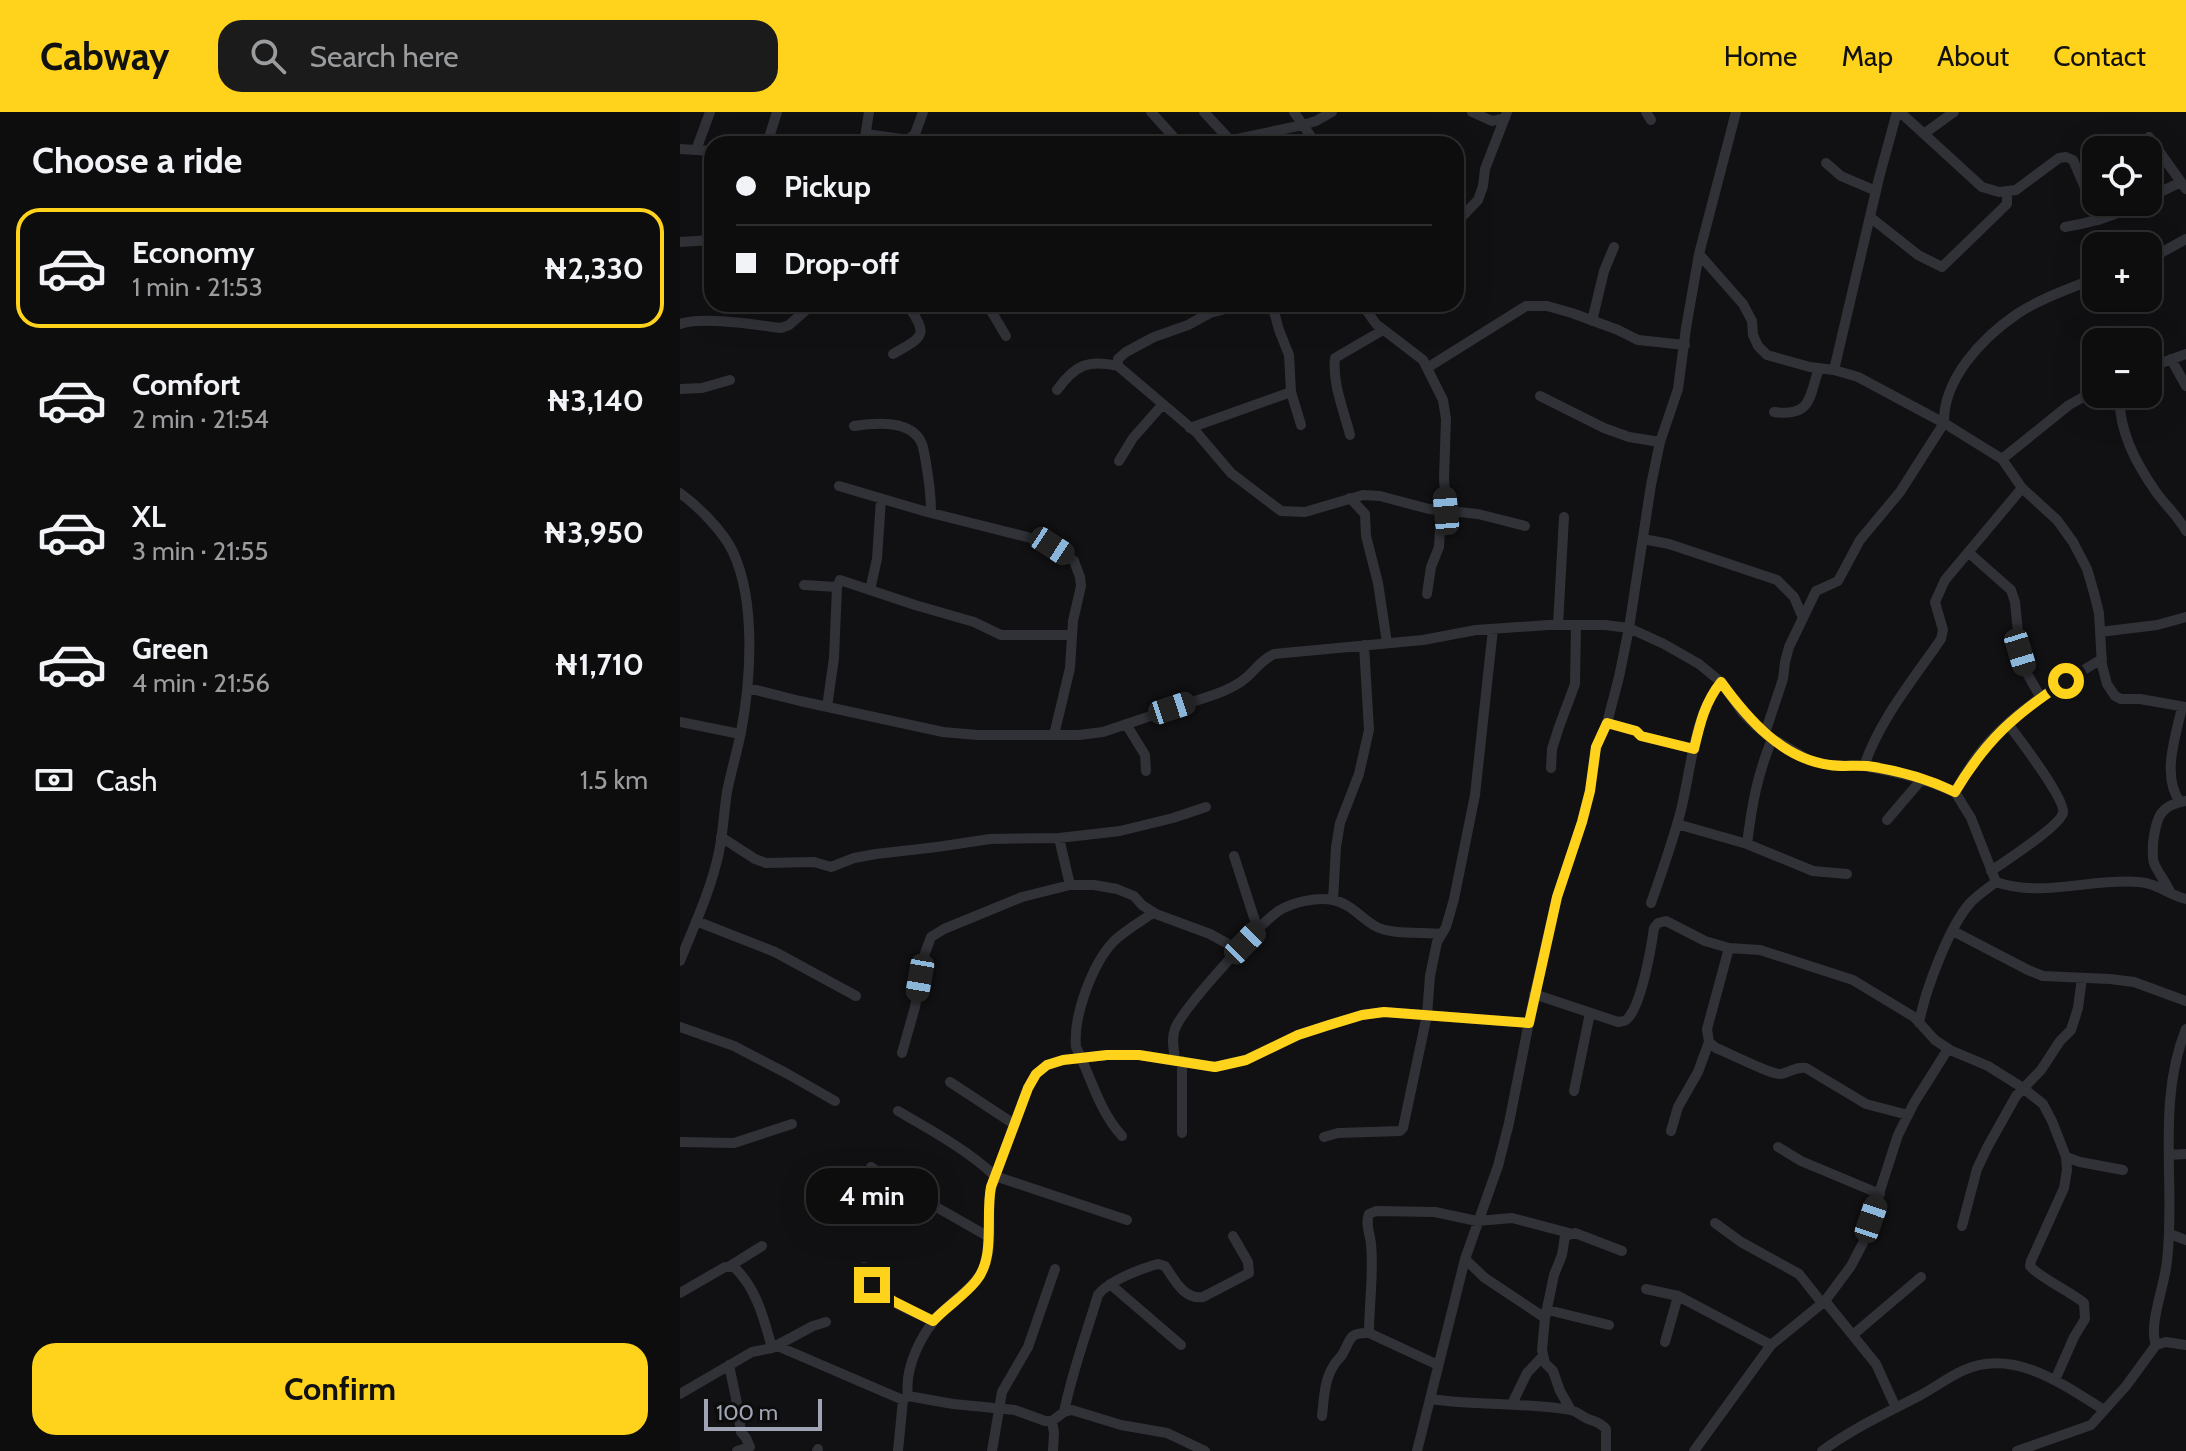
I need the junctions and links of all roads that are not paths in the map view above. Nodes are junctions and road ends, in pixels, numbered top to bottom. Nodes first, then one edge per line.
1 (710, 112) edge
2 (777, 112) edge
3 (869, 112) edge
4 (923, 112) edge
5 (1151, 112) edge
6 (1204, 112) edge
7 (1294, 112) edge
8 (1332, 112) edge
9 (1472, 112) edge
10 (1736, 112) edge
11 (1899, 112) edge
12 (1954, 112) edge
13 (1506, 115) edge
14 (1303, 125) junction
15 (1925, 133) junction
16 (770, 136) edge
17 (865, 136) edge
18 (914, 136) edge
19 (1173, 136) edge
20 (1226, 136) edge
21 (1259, 136) edge
22 (1311, 136) edge
23 (680, 149) edge
24 (696, 150) junction
25 (704, 150) edge
26 (2162, 155) edge
27 (1826, 163) dead end
28 (2184, 186) edge
29 (1876, 191) junction
30 (2007, 191) junction
31 (2162, 193) edge
32 (1464, 215) edge
33 (2112, 216) edge
34 (1870, 217) junction
35 (2099, 220) junction
36 (2065, 227) dead end
37 (2186, 239) edge
38 (704, 240) edge
39 (680, 242) edge
40 (1614, 247) dead end
41 (2162, 252) edge
42 (1699, 254) junction
43 (2082, 284) edge
44 (804, 312) edge
45 (912, 312) edge
46 (992, 312) edge
47 (1214, 312) edge
48 (1274, 312) edge
49 (1370, 312) edge
50 (1592, 321) junction
51 (680, 324) edge
52 (1383, 330) junction
53 (1006, 336) dead end
54 (1685, 345) junction
55 (893, 354) dead end
56 (2186, 354) edge
57 (2171, 359) junction
58 (2162, 363) edge
59 (1118, 366) junction
60 (1427, 368) junction
61 (1819, 368) junction
62 (1834, 370) junction
63 (730, 380) dead end
64 (2186, 386) edge
65 (680, 389) edge
66 (1057, 390) dead end
67 (1291, 392) junction
68 (1540, 396) dead end
69 (2082, 398) edge
70 (1163, 404) junction
71 (2120, 408) edge
72 (1774, 412) dead end
73 (1944, 423) junction
74 (1301, 425) dead end
75 (854, 426) dead end
76 (1190, 428) junction
77 (1350, 435) dead end
78 (1660, 442) junction
79 (2002, 459) junction
80 (1119, 461) dead end
81 (839, 486) dead end
82 (2022, 488) junction
83 (680, 493) edge
84 (1380, 496) junction
85 (1350, 498) junction
86 (881, 499) junction
87 (1446, 511) junction
88 (931, 513) junction
89 (1365, 514) junction
90 (1564, 517) dead end
91 (1525, 526) dead end
92 (2186, 531) edge
93 (1643, 539) junction
94 (1968, 552) junction
95 (804, 585) dead end
96 (837, 587) junction
97 (870, 590) junction
98 (1427, 594) dead end
99 (1794, 597) junction
100 (1812, 599) junction
101 (2186, 617) edge
102 (1803, 618) junction
103 (1558, 625) junction
104 (1576, 625) junction
105 (1629, 628) junction
106 (1493, 629) junction
107 (2100, 632) junction
108 (1072, 635) junction
109 (1387, 643) junction
110 (1364, 645) junction
111 (2102, 659) junction
112 (1721, 682) junction
113 (748, 688) junction
114 (2041, 698) junction
115 (827, 707) junction
116 (2184, 707) edge
117 (680, 722) edge
118 (1607, 723) junction
119 (1126, 724) junction
120 (2008, 724) junction
121 (740, 734) junction
122 (1054, 735) junction
123 (1768, 736) junction
124 (1694, 749) junction
125 (1864, 766) junction
126 (1551, 768) dead end
127 (1146, 771) dead end
128 (1922, 779) junction
129 (1955, 792) junction
130 (2183, 801) edge
131 (1206, 807) dead end
132 (1887, 820) dead end
133 (1677, 824) junction
134 (721, 837) junction
135 (1059, 838) junction
136 (1747, 844) junction
137 (737, 848) junction
138 (718, 853) junction
139 (1234, 856) dead end
140 (1847, 874) dead end
141 (1993, 877) junction
142 (1070, 885) junction
143 (2170, 892) junction
144 (2186, 899) edge
145 (1333, 900) junction
146 (1651, 903) dead end
147 (1153, 913) junction
148 (680, 924) edge
149 (694, 924) junction
150 (1258, 930) junction
151 (1953, 931) junction
152 (1441, 934) junction
153 (1729, 948) junction
154 (1239, 950) junction
155 (680, 961) edge
156 (2082, 978) junction
157 (1534, 994) junction
158 (856, 996) dead end
159 (2186, 1001) edge
160 (1590, 1013) junction
161 (1427, 1015) junction
162 (1529, 1023) junction
163 (1919, 1023) junction
164 (680, 1027) edge
165 (2186, 1029) edge
166 (1709, 1042) junction
167 (1948, 1049) junction
168 (902, 1053) dead end
169 (1082, 1058) junction
170 (1178, 1060) junction
171 (950, 1082) dead end
172 (2023, 1088) junction
173 (1574, 1091) dead end
174 (835, 1101) dead end
175 (898, 1111) dead end
176 (1908, 1115) junction
177 (792, 1124) dead end
178 (1014, 1124) junction
179 (1671, 1131) dead end
180 (1182, 1133) dead end
181 (1122, 1136) dead end
182 (1324, 1137) dead end
183 (680, 1142) edge
184 (1778, 1147) dead end
185 (2186, 1154) edge
186 (2169, 1155) junction
187 (2066, 1157) junction
188 (871, 1167) dead end
189 (2123, 1170) dead end
190 (995, 1176) junction
191 (1880, 1194) junction
192 (1127, 1220) dead end
193 (1477, 1221) junction
194 (1715, 1223) dead end
195 (1962, 1226) dead end
196 (1569, 1233) junction
197 (2170, 1234) junction
198 (1233, 1236) dead end
199 (989, 1237) junction
200 (2186, 1240) edge
201 (762, 1246) dead end
202 (1622, 1251) dead end
203 (1465, 1259) junction
204 (730, 1266) junction
205 (864, 1267) dead end
206 (1055, 1269) dead end
207 (1921, 1277) dead end
208 (1110, 1284) junction
209 (1646, 1289) dead end
210 (680, 1293) edge
211 (1678, 1296) junction
212 (1824, 1302) junction
213 (1546, 1314) junction
214 (933, 1321) junction
215 (826, 1322) dead end
216 (1609, 1325) dead end
217 (1369, 1333) junction
218 (1854, 1334) junction
219 (1665, 1342) dead end
220 (1181, 1345) dead end
221 (1771, 1345) junction
222 (2156, 1345) junction
223 (2186, 1345) edge
224 (773, 1347) junction
225 (1543, 1356) junction
226 (729, 1365) junction
227 (1438, 1365) junction
228 (2055, 1380) junction
229 (680, 1394) edge
230 (906, 1398) junction
231 (1430, 1399) junction
232 (1512, 1404) junction
233 (999, 1407) junction
234 (1896, 1408) junction
235 (1571, 1410) junction
236 (2104, 1410) junction
237 (1064, 1412) junction
238 (1322, 1416) dead end
239 (1052, 1421) junction
240 (2021, 1450) edge
241 (737, 1451) edge
242 (898, 1451) edge
243 (992, 1451) edge
244 (1053, 1451) edge
245 (1205, 1451) edge
246 (1417, 1451) edge
247 (1606, 1451) edge
248 (1694, 1451) edge
249 (1822, 1451) edge

1 - 24 street
2 - 16 street
3 - 17 street
4 - 18 street
5 - 19 street
6 - 20 street
7 - 14 street
8 - 14 street
9 - 13 street
10 - 42 street
11 - 15 street
11 - 29 street
12 - 15 street
13 - 32 street
14 - 21 street
14 - 22 street
15 - 30 street
23 - 24 street
24 - 25 street
26 - 28 street
27 - 29 street
28 - 31 street
29 - 34 street
30 - 34 street
30 - 35 street
33 - 35 street
34 - 62 street
35 - 36 street
37 - 41 street
38 - 39 street
40 - 50 street
42 - 54 street
42 - 61 street
43 - 73 street
44 - 51 street
45 - 55 street
46 - 53 street
47 - 59 street
48 - 67 street
49 - 52 street
50 - 54 street
50 - 60 street
52 - 60 street
52 - 77 street
54 - 78 street
56 - 57 street
57 - 58 street
57 - 64 street
59 - 66 street
59 - 70 street
60 - 87 street
61 - 62 street
61 - 72 street
62 - 73 street
63 - 65 street
67 - 74 street
67 - 76 street
68 - 78 street
69 - 79 street
70 - 76 street
70 - 80 street
71 - 92 street
73 - 79 street
73 - 100 street
75 - 88 street
76 - 85 street
78 - 93 street
79 - 82 street
81 - 86 street
82 - 94 street
82 - 107 street
83 - 113 street
84 - 85 street
84 - 87 street
84 - 89 street
85 - 89 street
86 - 88 street
86 - 97 street
87 - 91 street
87 - 98 street
88 - 108 street
89 - 109 street
90 - 103 street
93 - 99 street
93 - 105 street
94 - 114 street
94 - 125 street
95 - 96 street
96 - 97 street
96 - 115 street
97 - 108 street
99 - 100 street
99 - 102 street
100 - 102 street
101 - 107 street
102 - 123 street
103 - 104 street
103 - 106 street
104 - 105 street
104 - 126 street
105 - 112 street
105 - 118 street
106 - 109 street
106 - 152 street
107 - 111 street
108 - 122 street
109 - 110 street
110 - 119 street
110 - 145 street
111 - 114 street
111 - 116 street
112 - 123 street
112 - 124 street
113 - 115 street
113 - 121 street
114 - 120 street
115 - 122 street
116 - 130 street
117 - 121 street
118 - 124 street
118 - 157 street
119 - 122 street
119 - 127 street
120 - 129 street
120 - 141 street
121 - 134 street
123 - 125 street
123 - 136 street
124 - 133 street
125 - 128 street
128 - 129 street
128 - 132 street
129 - 141 street
130 - 143 street
131 - 135 street
133 - 136 street
133 - 146 street
134 - 137 street
134 - 138 street
135 - 137 street
135 - 142 street
136 - 140 street
137 - 138 street
138 - 149 street
139 - 150 street
141 - 143 street
141 - 151 street
142 - 147 street
142 - 168 street
143 - 144 street
145 - 150 street
145 - 152 street
147 - 154 street
147 - 169 street
148 - 149 street
149 - 155 street
149 - 158 street
150 - 154 street
151 - 156 street
151 - 163 street
152 - 161 street
153 - 160 street
153 - 163 street
153 - 166 street
154 - 170 street
156 - 159 street
156 - 172 street
157 - 160 street
157 - 162 street
160 - 173 street
161 - 162 street
161 - 170 street
161 - 182 street
162 - 193 street
163 - 167 street
164 - 174 street
165 - 186 street
166 - 176 street
166 - 179 street
167 - 172 street
167 - 176 street
169 - 170 street
169 - 178 street
169 - 181 street
170 - 180 street
171 - 178 street
172 - 187 street
172 - 195 street
175 - 190 street
176 - 191 street
177 - 183 street
178 - 190 street
184 - 191 street
185 - 186 street
186 - 197 street
187 - 189 street
187 - 228 street
188 - 199 street
190 - 192 street
190 - 199 street
191 - 212 street
193 - 196 street
193 - 203 street
193 - 217 street
194 - 212 street
196 - 202 street
196 - 213 street
197 - 200 street
197 - 222 street
198 - 208 street
199 - 214 street
201 - 204 street
203 - 213 street
203 - 227 street
204 - 210 street
204 - 224 street
205 - 214 street
206 - 233 street
207 - 218 street
208 - 220 street
208 - 237 street
209 - 211 street
211 - 219 street
211 - 221 street
212 - 218 street
212 - 221 street
213 - 216 street
213 - 225 street
214 - 230 street
215 - 224 street
217 - 227 street
217 - 238 street
218 - 234 street
221 - 248 street
222 - 223 street
222 - 236 street
224 - 226 street
224 - 230 street
225 - 232 street
225 - 235 street
226 - 229 street
226 - 241 street
227 - 231 street
228 - 234 street
228 - 236 street
230 - 233 street
230 - 242 street
231 - 232 street
231 - 246 street
232 - 235 street
233 - 239 street
233 - 243 street
234 - 249 street
235 - 247 street
236 - 240 street
237 - 239 street
237 - 245 street
239 - 244 street

